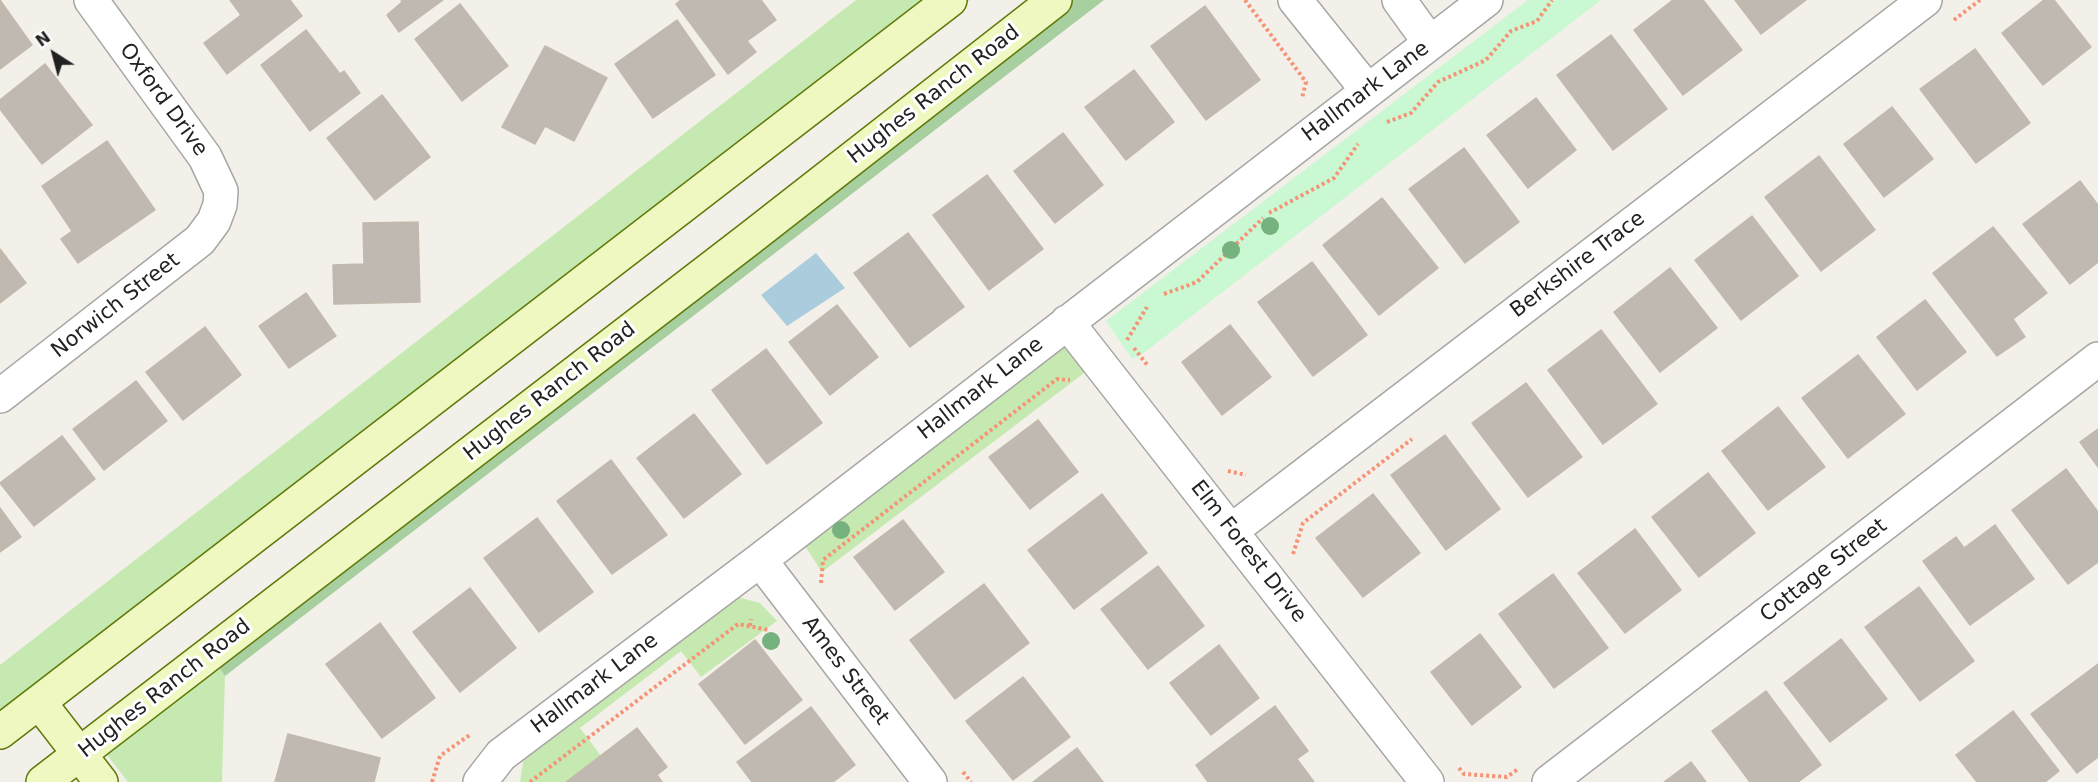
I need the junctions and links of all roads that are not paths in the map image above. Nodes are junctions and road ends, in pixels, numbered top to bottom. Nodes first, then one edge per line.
1 (91, 0) edge
2 (950, 0) edge
3 (1055, 0) edge
4 (1295, 0) edge
5 (1399, 0) edge
6 (1486, 0) edge
7 (1925, 0) edge
8 (1430, 43) junction
9 (1368, 91) junction
10 (220, 206) joint
11 (1067, 322) junction
12 (2098, 359) edge
13 (0, 396) edge
14 (1231, 531) junction
15 (760, 560) junction
16 (39, 702) junction
17 (0, 732) edge
18 (79, 754) junction
19 (1538, 772) edge
20 (43, 782) edge
21 (101, 782) edge
22 (480, 782) edge
23 (930, 782) edge
24 (1427, 782) edge

1 - 10 street, Oxford Drive
2 - 16 street
3 - 18 street, Hughes Ranch Road
4 - 9 street
5 - 8 street
6 - 8 street, Hallmark Lane
7 - 14 street, Berkshire Trace
8 - 9 street, Hallmark Lane
9 - 11 street, Hallmark Lane
10 - 13 street, Norwich Street
11 - 14 street, Elm Forest Drive
11 - 15 street, Hallmark Lane
12 - 19 street, Cottage Street
14 - 24 street, Elm Forest Drive
15 - 22 street, Hallmark Lane
15 - 23 street, Ames Street
16 - 17 street
16 - 18 street
18 - 20 street, Hughes Ranch Road
18 - 21 street

